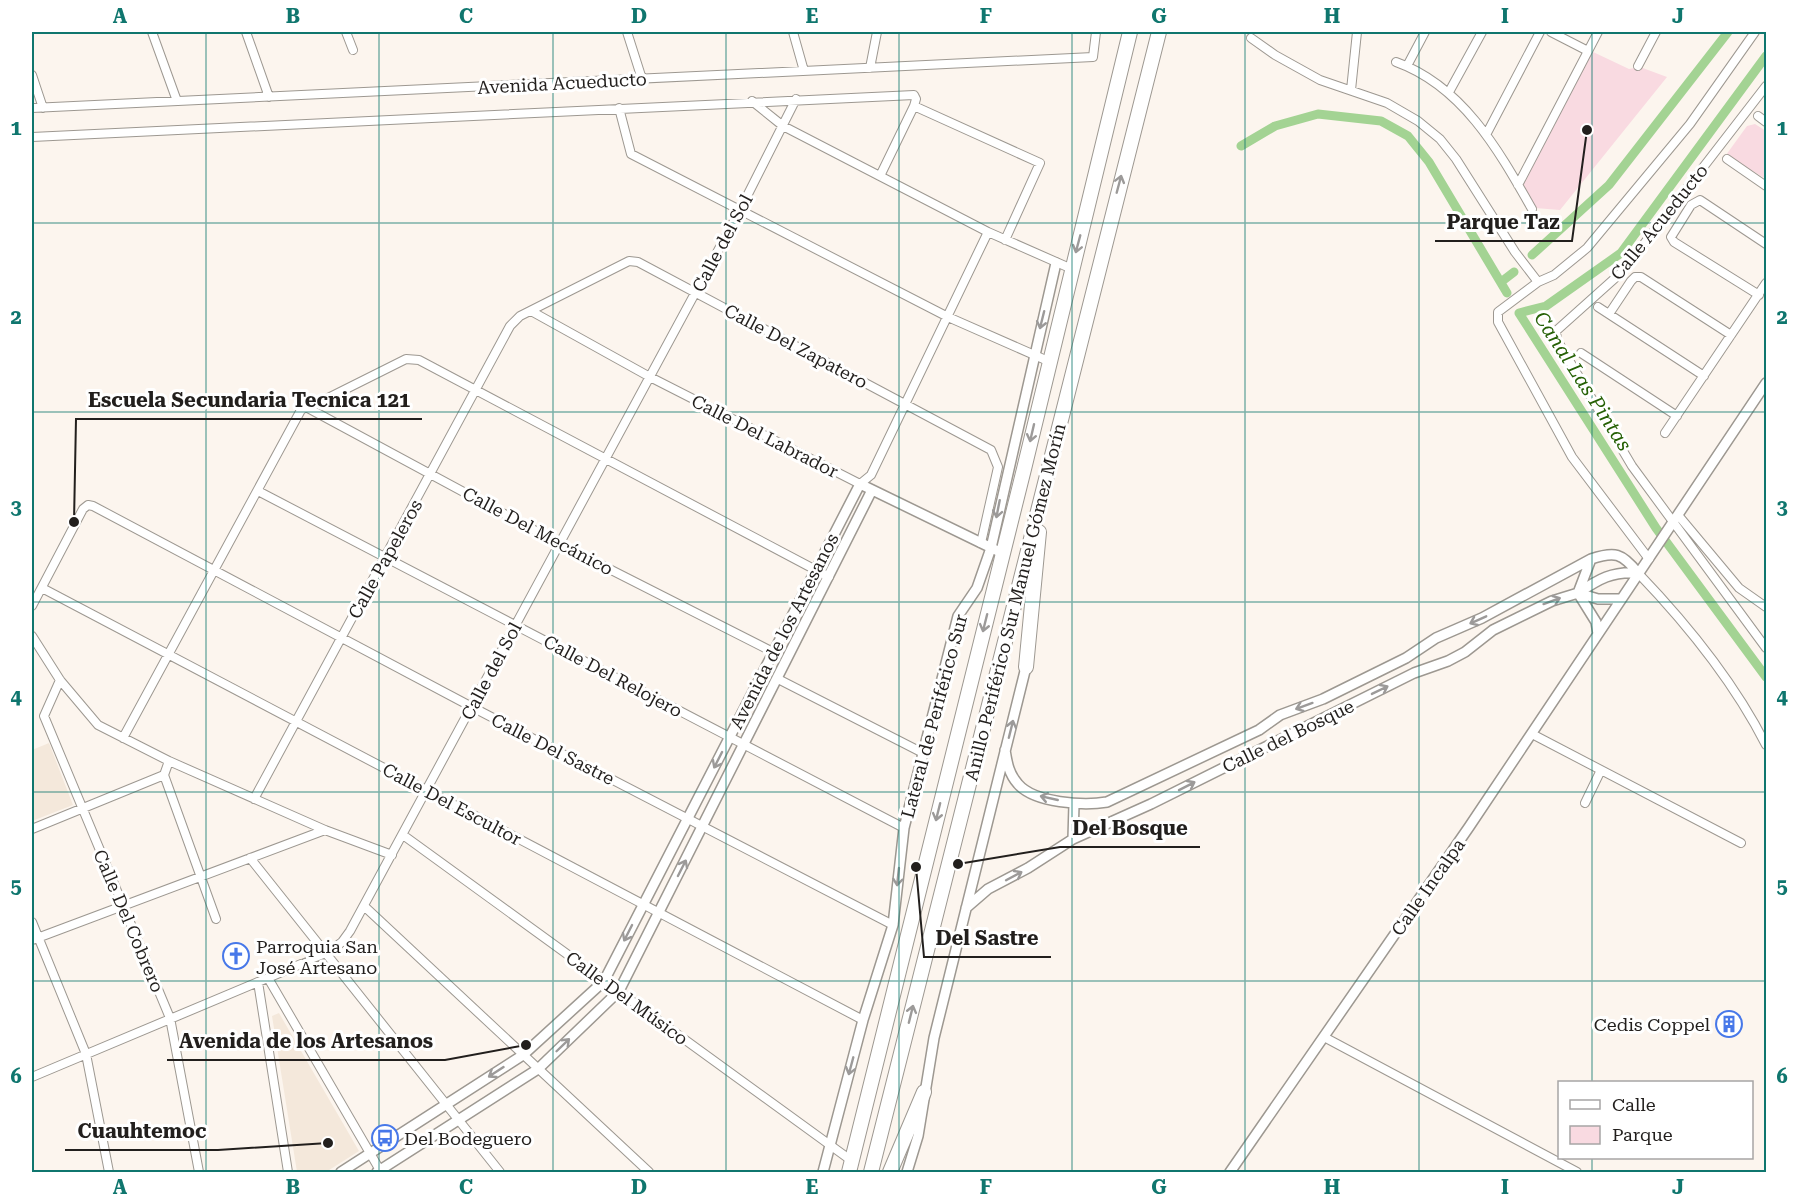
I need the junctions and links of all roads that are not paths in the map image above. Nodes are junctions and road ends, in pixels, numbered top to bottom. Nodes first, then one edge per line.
1 (152, 32) edge
2 (246, 32) edge
3 (346, 32) edge
4 (627, 32) edge
5 (793, 32) edge
6 (877, 32) edge
7 (1096, 32) edge
8 (1130, 32) edge
9 (1159, 32) edge
10 (1357, 32) edge
11 (1425, 32) edge
12 (1482, 32) edge
13 (1540, 32) edge
14 (1551, 32) edge
15 (1598, 32) edge
16 (1656, 32) edge
17 (1755, 32) edge
18 (1251, 38) dead end
19 (352, 50) dead end
20 (1588, 51) junction
21 (1396, 62) dead end
22 (1407, 66) junction
23 (1638, 66) dead end
24 (870, 68) junction
25 (804, 71) junction
26 (32, 75) edge
27 (642, 79) junction
28 (1767, 86) edge
29 (1351, 90) junction
30 (1449, 92) junction
31 (269, 97) junction
32 (796, 99) junction
33 (177, 101) junction
34 (752, 101) junction
35 (914, 106) junction
36 (32, 108) edge
37 (43, 108) junction
38 (619, 108) junction
39 (1758, 116) dead end
40 (1767, 122) edge
41 (783, 126) junction
42 (1487, 133) junction
43 (32, 137) edge
44 (1727, 159) dead end
45 (880, 177) junction
46 (1518, 185) junction
47 (1767, 186) edge
48 (1532, 209) dead end
49 (740, 210) junction
50 (988, 232) junction
51 (1005, 240) junction
52 (1767, 244) edge
53 (1056, 263) junction
54 (1071, 269) junction
55 (1538, 282) junction
56 (1767, 283) edge
57 (695, 293) junction
58 (1759, 295) junction
59 (1598, 307) dead end
60 (531, 311) junction
61 (1609, 314) junction
62 (948, 317) junction
63 (515, 319) joint
64 (1731, 335) junction
65 (1581, 353) dead end
66 (1033, 355) junction
67 (1048, 361) junction
68 (1704, 376) junction
69 (650, 377) junction
70 (1767, 383) edge
71 (476, 390) junction
72 (906, 404) junction
73 (308, 407) junction
74 (1677, 416) junction
75 (1665, 433) dead end
76 (606, 459) junction
77 (431, 474) junction
78 (871, 475) junction
79 (860, 484) junction
80 (1044, 485) junction
81 (872, 490) junction
82 (258, 491) junction
83 (1676, 518) junction
84 (560, 544) junction
85 (991, 548) junction
86 (386, 558) junction
87 (1591, 559) junction
88 (1649, 559) junction
89 (815, 570) junction
90 (214, 572) junction
91 (1638, 573) junction
92 (829, 578) junction
93 (42, 588) junction
94 (1578, 593) junction
95 (1620, 599) junction
96 (32, 606) edge
97 (1767, 607) edge
98 (516, 626) junction
99 (1598, 634) junction
100 (32, 636) edge
101 (341, 638) junction
102 (1767, 648) edge
103 (773, 652) junction
104 (169, 655) junction
105 (1026, 667) joint
106 (778, 679) junction
107 (60, 680) junction
108 (472, 707) junction
109 (296, 722) junction
110 (1532, 734) junction
111 (729, 737) junction
112 (123, 738) junction
113 (744, 745) junction
114 (1767, 745) edge
115 (1005, 750) junction
116 (923, 753) junction
117 (169, 761) junction
118 (1601, 770) junction
119 (164, 775) junction
120 (427, 790) junction
121 (254, 799) junction
122 (1585, 803) dead end
123 (1074, 804) junction
124 (82, 808) junction
125 (687, 819) junction
126 (703, 827) junction
127 (904, 828) junction
128 (32, 829) edge
129 (325, 830) junction
130 (403, 835) junction
131 (1073, 839) junction
132 (1741, 843) dead end
133 (392, 855) junction
134 (250, 858) junction
135 (201, 877) junction
136 (643, 904) junction
137 (123, 906) junction
138 (364, 906) junction
139 (966, 908) junction
140 (659, 912) junction
141 (216, 919) dead end
142 (32, 922) edge
143 (893, 925) junction
144 (35, 939) edge
145 (326, 954) junction
146 (301, 964) joint
147 (268, 978) junction
148 (604, 981) junction
149 (258, 982) junction
150 (619, 992) junction
151 (170, 1018) junction
152 (863, 1020) junction
153 (1324, 1037) junction
154 (86, 1054) junction
155 (523, 1055) junction
156 (538, 1069) junction
157 (32, 1077) edge
158 (924, 1092) junction
159 (446, 1105) junction
160 (458, 1120) junction
161 (830, 1145) junction
162 (369, 1154) junction
163 (850, 1167) edge
164 (380, 1172) edge
165 (109, 1173) edge
166 (199, 1173) edge
167 (288, 1173) edge
168 (341, 1173) edge
169 (500, 1173) edge
170 (649, 1173) edge
171 (823, 1173) edge
172 (871, 1173) edge
173 (890, 1173) edge
174 (907, 1173) edge
175 (1230, 1173) edge
176 (1576, 1173) edge

1 - 33 street
2 - 31 street
3 - 19 street
4 - 27 street
5 - 25 street
6 - 24 street
7 - 24 street, Avenida Acueducto
8 -> 54 highway, Anillo Periférico Sur Manuel Gómez Morín
80 -> 9 highway, Anillo Periférico Sur Manuel Gómez Morín
10 - 29 street
11 - 22 street
12 - 30 street
13 - 42 street
14 - 20 street
15 - 20 street
16 - 23 street
17 - 55 street
18 - 29 street
20 - 46 street
21 - 22 street
22 - 30 street
24 - 25 street, Avenida Acueducto
25 - 27 street, Avenida Acueducto
26 - 37 street
27 - 31 street, Avenida Acueducto
28 - 83 street, Calle Acueducto
29 - 55 street
30 - 42 street
31 - 33 street, Avenida Acueducto
32 - 34 street, Avenida Acueducto
32 - 35 street, Avenida Acueducto
32 - 41 street, Calle del Sol
33 - 37 street, Avenida Acueducto
34 - 38 street, Avenida Acueducto
34 - 41 street
35 - 45 street
35 - 51 street
36 - 37 street, Avenida Acueducto
38 - 43 street, Avenida Acueducto
38 - 49 street
39 - 40 street
41 - 45 street
41 - 49 street, Calle del Sol
42 - 46 street
44 - 47 street
45 - 50 street
46 - 48 street
49 - 57 street, Calle del Sol
49 - 62 street
50 - 51 street
50 - 62 street, Avenida de los Artesanos
51 - 53 street
52 - 58 street
53 - 54 street
53 -> 66 street, Lateral de Periférico Sur
54 - 67 highway, Anillo Periférico Sur Manuel Gómez Morín
55 - 88 street
56 - 58 street
57 - 60 street, Calle Del Zapatero
57 - 69 street, Calle del Sol
57 - 72 street, Calle Del Zapatero
58 - 64 street
59 - 61 street
60 - 63 street, Calle Del Zapatero
60 - 69 street, Calle Del Labrador
61 - 64 street
61 - 68 street
62 - 66 street
62 - 72 street, Avenida de los Artesanos
63 - 71 street, Calle Papeleros
64 - 68 street
65 - 74 street
66 - 67 street
66 -> 85 street, Lateral de Periférico Sur
67 -> 85 highway, Anillo Periférico Sur Manuel Gómez Morín
68 - 74 street
69 - 76 street, Calle del Sol
69 - 79 street, Calle Del Labrador
70 - 83 street
71 - 73 street
71 - 76 street
71 - 77 street, Calle Papeleros
72 - 78 street, Avenida de los Artesanos
72 - 85 street, Calle Del Zapatero
73 - 77 street, Calle Del Mecánico
73 - 82 street
74 - 75 street
76 - 84 street, Calle del Sol
76 - 89 street
77 - 84 street, Calle Del Mecánico
77 - 86 street, Calle Papeleros
78 - 79 street, Avenida de los Artesanos
78 - 81 street, Avenida de los Artesanos
79 - 81 street, Calle Del Labrador
79 - 89 street, Avenida de los Artesanos
80 - 105 highway
172 -> 80 highway, Anillo Periférico Sur Manuel Gómez Morín
81 - 85 street, Calle Del Labrador
81 - 92 street, Avenida de los Artesanos
82 - 86 street, Calle Del Relojero
82 - 90 street
83 - 88 street
83 - 97 street
83 - 102 street, Calle Acueducto
84 - 98 street, Calle del Sol
84 - 103 street, Calle Del Mecánico
85 - 116 street, Lateral de Periférico Sur
85 -> 163 highway, Anillo Periférico Sur Manuel Gómez Morín
86 - 98 street, Calle Del Relojero
86 - 101 street, Calle Papeleros
87 - 91 street, Calle del Bosque
87 - 94 street
87 -> 123 street, Calle del Bosque
88 - 91 street
89 - 92 street
89 - 103 street, Avenida de los Artesanos
90 - 93 street, Calle Del Sastre
90 - 101 street, Calle Del Sastre
90 - 104 street
91 - 94 street, Calle del Bosque
91 - 95 street, Calle Incalpa
91 - 114 street
92 - 106 street, Avenida de los Artesanos
93 - 96 street
93 - 104 street, Calle Del Escultor
94 - 95 street
94 - 99 street
131 -> 94 street, Calle del Bosque
95 - 99 street, Calle Incalpa
98 - 108 street, Calle del Sol
98 - 111 street, Calle Del Relojero
99 - 110 street, Calle Incalpa
100 - 107 street
101 - 108 street, Calle Del Sastre
101 - 109 street, Calle Papeleros
103 - 111 street, Avenida de los Artesanos
104 - 109 street, Calle Del Escultor
104 - 112 street
115 -> 105 street
106 - 113 street, Avenida de los Artesanos
106 - 116 street
107 - 112 street
107 - 124 street, Calle Del Cobrero
108 - 120 street, Calle del Sol
108 - 125 street, Calle Del Sastre
109 - 120 street, Calle Del Escultor
109 - 121 street, Calle Papeleros
110 - 118 street
110 - 153 street, Calle Incalpa
111 - 113 street, Calle Del Relojero
111 -> 125 street, Avenida de los Artesanos
112 - 117 street
113 - 126 street, Avenida de los Artesanos
113 - 127 street, Calle Del Relojero
123 -> 115 street, Calle del Bosque
115 - 139 street
116 - 127 street, Lateral de Periférico Sur
117 - 119 street
117 - 121 street
118 - 122 street
118 - 132 street
119 - 124 street
119 - 135 street
120 - 130 street, Calle del Sol
120 - 136 street, Calle Del Escultor
121 - 129 street
123 - 131 street
124 - 128 street
124 - 137 street, Calle Del Cobrero
125 - 126 street, Calle Del Sastre
125 - 136 street, Avenida de los Artesanos
140 -> 126 street, Avenida de los Artesanos
126 - 143 street, Calle Del Sastre
127 -> 143 street, Lateral de Periférico Sur
129 - 133 street
129 - 134 street
130 - 133 street, Calle del Sol
130 - 148 street, Calle Del Músico
139 -> 131 street, Calle del Bosque
133 - 138 street, Calle del Sol
134 - 135 street
134 - 145 street
135 - 137 street
135 - 141 street
136 - 140 street, Calle Del Escultor
136 -> 148 street, Avenida de los Artesanos
137 - 144 street
137 - 151 street, Calle Del Cobrero
138 - 145 street, Calle del Sol
138 - 155 street
139 - 158 street
140 - 150 street, Avenida de los Artesanos
140 - 152 street, Calle Del Escultor
142 - 144 street
143 - 152 street, Lateral de Periférico Sur
144 - 154 street
145 - 146 street, Calle del Sol
145 - 159 street
146 - 147 street, Calle del Sol
147 - 149 street, Calle del Sol
147 - 162 street
148 - 150 street, Calle Del Músico
148 - 155 street, Avenida de los Artesanos
149 - 151 street, Calle del Sol
149 - 167 street
156 -> 150 street, Avenida de los Artesanos
150 - 161 street, Calle Del Músico
151 - 154 street, Calle del Sol
151 - 166 street, Calle Del Cobrero
152 -> 161 street, Lateral de Periférico Sur
153 - 175 street, Calle Incalpa
153 - 176 street
154 - 157 street, Calle del Sol
154 - 165 street
155 - 156 street
155 -> 159 street, Avenida de los Artesanos
156 - 160 street, Avenida de los Artesanos
156 - 170 street
158 - 173 highway
158 - 174 street
159 - 160 street
159 - 162 street, Avenida de los Artesanos
160 - 164 street, Avenida de los Artesanos
160 - 169 street
161 - 163 street, Calle Del Músico
161 - 171 street, Lateral de Periférico Sur
162 - 164 street
162 - 168 street, Avenida de los Artesanos

